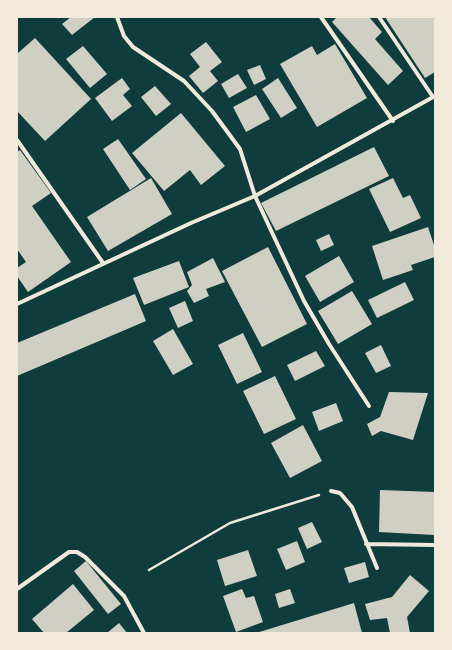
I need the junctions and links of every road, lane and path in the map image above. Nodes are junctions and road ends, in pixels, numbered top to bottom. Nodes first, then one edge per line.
1 (117, 17) edge
2 (321, 17) edge
3 (380, 17) edge
4 (434, 97) edge
5 (394, 121) junction
6 (17, 140) edge
7 (255, 196) junction
8 (103, 263) junction
9 (17, 304) edge
10 (369, 406) dead end
11 (331, 491) joint
12 (366, 544) junction
13 (435, 545) edge
14 (377, 568) dead end
15 (149, 570) dead end
16 (17, 590) edge
17 (144, 633) edge

1 - 7 street
2 - 5 street
3 - 4 street
4 - 5 street
5 - 7 street
6 - 8 street
7 - 8 street
7 - 10 street
8 - 9 street
11 - 12 street
11 - 15 path
12 - 13 street
12 - 14 street
16 - 17 street

